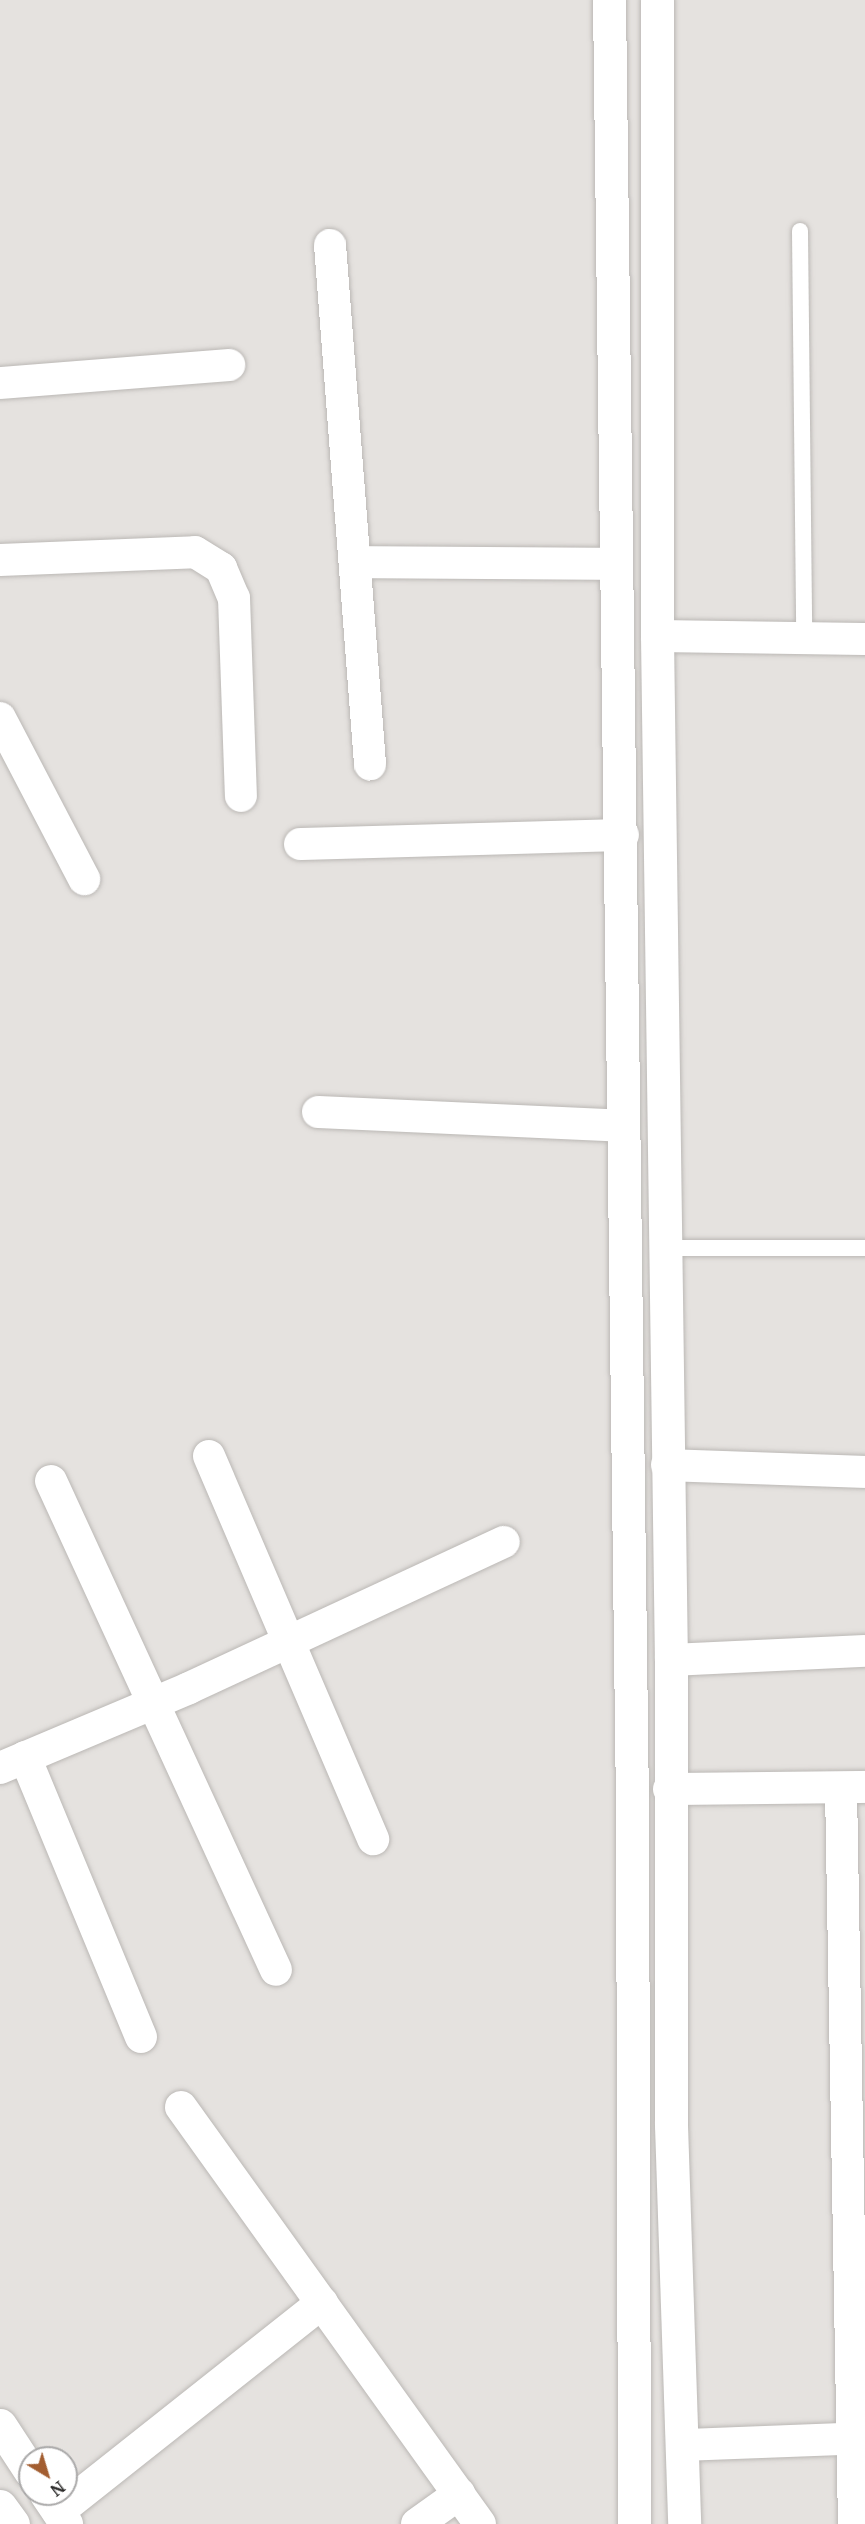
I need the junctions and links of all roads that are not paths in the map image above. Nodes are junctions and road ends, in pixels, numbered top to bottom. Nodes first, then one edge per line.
1 (609, 0) edge
2 (657, 0) edge
3 (800, 231) dead end
4 (330, 245) dead end
5 (229, 365) dead end
6 (0, 383) edge
7 (0, 560) edge
8 (354, 562) junction
9 (617, 564) junction
10 (657, 636) junction
11 (804, 639) junction
12 (865, 639) edge
13 (0, 718) edge
14 (370, 764) dead end
15 (241, 796) dead end
16 (623, 835) junction
17 (300, 844) dead end
18 (84, 879) dead end
19 (318, 1112) dead end
20 (623, 1126) junction
21 (667, 1248) junction
22 (865, 1248) edge
23 (209, 1456) dead end
24 (667, 1465) junction
25 (865, 1472) edge
26 (51, 1481) dead end
27 (504, 1542) dead end
28 (286, 1644) junction
29 (865, 1651) edge
30 (671, 1660) junction
31 (154, 1703) junction
32 (13, 1762) edge
33 (853, 1787) edge
34 (669, 1789) junction
35 (373, 1839) dead end
36 (276, 1970) dead end
37 (854, 2017) edge
38 (141, 2037) dead end
39 (181, 2108) dead end
40 (322, 2303) junction
41 (0, 2425) edge
42 (859, 2438) edge
43 (684, 2445) junction
44 (18, 2452) edge
45 (459, 2494) junction
46 (0, 2506) edge
47 (56, 2510) edge
48 (13, 2524) edge
49 (417, 2524) edge
50 (480, 2524) edge
51 (634, 2524) edge
52 (684, 2524) edge
53 (854, 2524) edge

1 - 9 main road
2 - 10 main road
3 - 11 lane
4 - 8 street
5 - 6 street
7 - 15 street
8 - 9 street
8 - 14 street
9 - 16 main road
10 - 11 street
10 - 21 main road
11 - 12 street
13 - 18 street
16 - 17 street
16 - 20 main road
19 - 20 street
20 - 51 main road
21 - 22 lane
21 - 24 main road
23 - 28 street
24 - 25 street
24 - 30 main road
26 - 31 street
27 - 28 street
28 - 31 street
28 - 35 street
29 - 30 street
30 - 34 main road
31 - 32 street
31 - 36 street
32 - 38 street
33 - 34 street
33 - 37 street
34 - 43 main road
37 - 42 street
39 - 40 street
40 - 45 street
40 - 47 street
41 - 44 main road
42 - 43 street
42 - 53 street
43 - 52 main road
45 - 49 street
45 - 50 street
46 - 48 main road

